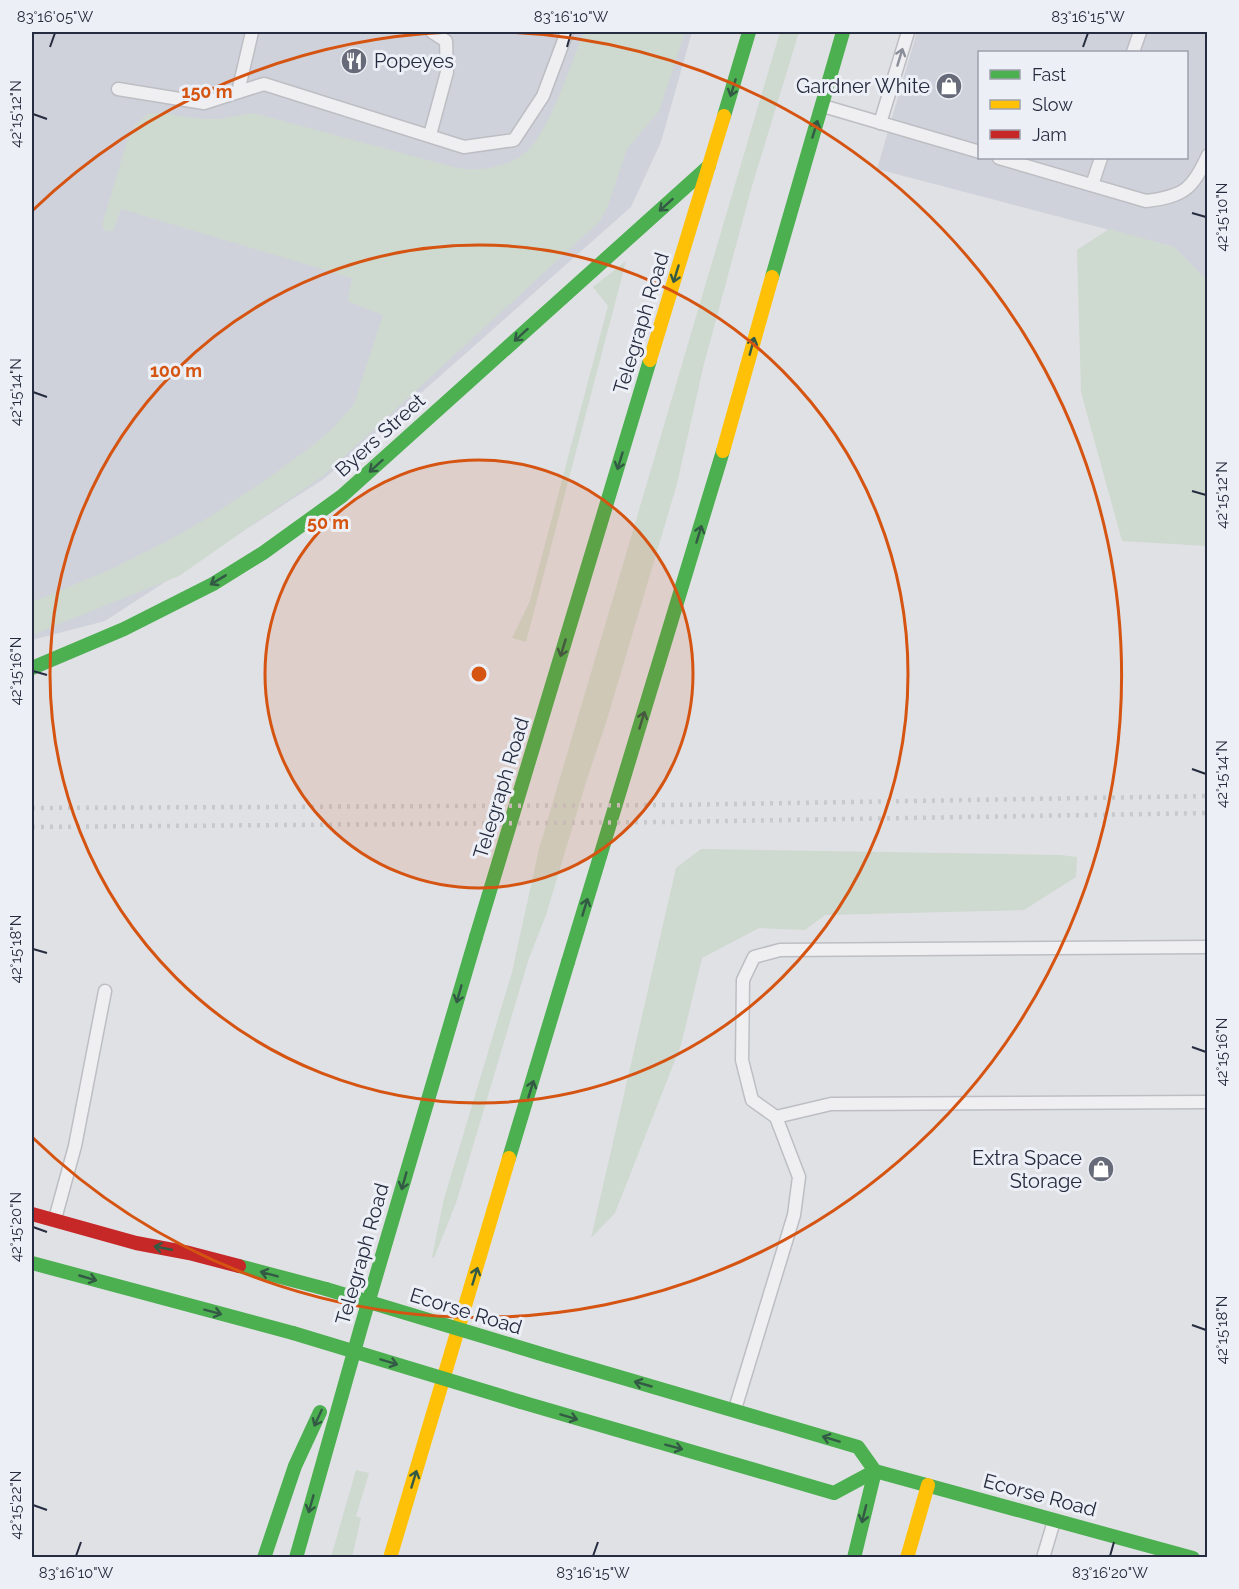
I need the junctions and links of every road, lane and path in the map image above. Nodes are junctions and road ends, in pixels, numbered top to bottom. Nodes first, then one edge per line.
1 (252, 32) edge
2 (432, 32) edge
3 (567, 32) edge
4 (749, 32) edge
5 (843, 32) edge
6 (908, 32) edge
7 (1140, 32) edge
8 (1133, 51) edge
9 (118, 89) dead end
10 (238, 92) junction
11 (822, 106) junction
12 (880, 123) junction
13 (430, 135) junction
14 (978, 151) edge
15 (1208, 155) edge
16 (1002, 159) edge
17 (1101, 159) edge
18 (709, 166) junction
19 (1092, 185) junction
20 (32, 668) edge
21 (1208, 947) edge
22 (105, 991) dead end
23 (1208, 1102) edge
24 (776, 1117) junction
25 (32, 1214) edge
26 (54, 1220) junction
27 (32, 1263) edge
28 (361, 1327) junction
29 (735, 1410) junction
30 (875, 1471) junction
31 (928, 1485) junction
32 (1054, 1520) junction
33 (398, 1535) junction
34 (264, 1557) edge
35 (296, 1557) edge
36 (390, 1557) edge
37 (396, 1557) edge
38 (854, 1557) edge
39 (907, 1557) edge
40 (1043, 1557) edge
41 (1193, 1557) edge

1 - 10 lane
2 - 13 lane
3 - 13 lane
4 -> 18 main road, Telegraph Road
5 - 11 main road
12 -> 6 lane
7 - 8 lane
9 - 10 lane
10 - 13 lane
11 - 12 lane
33 -> 11 main road
12 - 14 lane
15 - 19 lane
16 - 19 lane
17 - 19 lane
18 -> 20 main road, Byers Street
18 -> 28 main road, Telegraph Road
21 - 24 lane
22 - 26 lane
23 - 24 lane
24 - 29 lane
25 - 26 main road, Ecorse Road
29 -> 26 main road, Ecorse Road, bridge
27 -> 30 main road, bridge
28 -> 34 main road
28 -> 35 main road, Telegraph Road
30 -> 29 main road, Ecorse Road
30 - 31 main road, Ecorse Road
30 -> 38 main road
31 - 32 main road, Ecorse Road
31 - 39 main road
32 - 40 lane
32 - 41 main road, Ecorse Road
33 - 36 main road
33 - 37 main road

